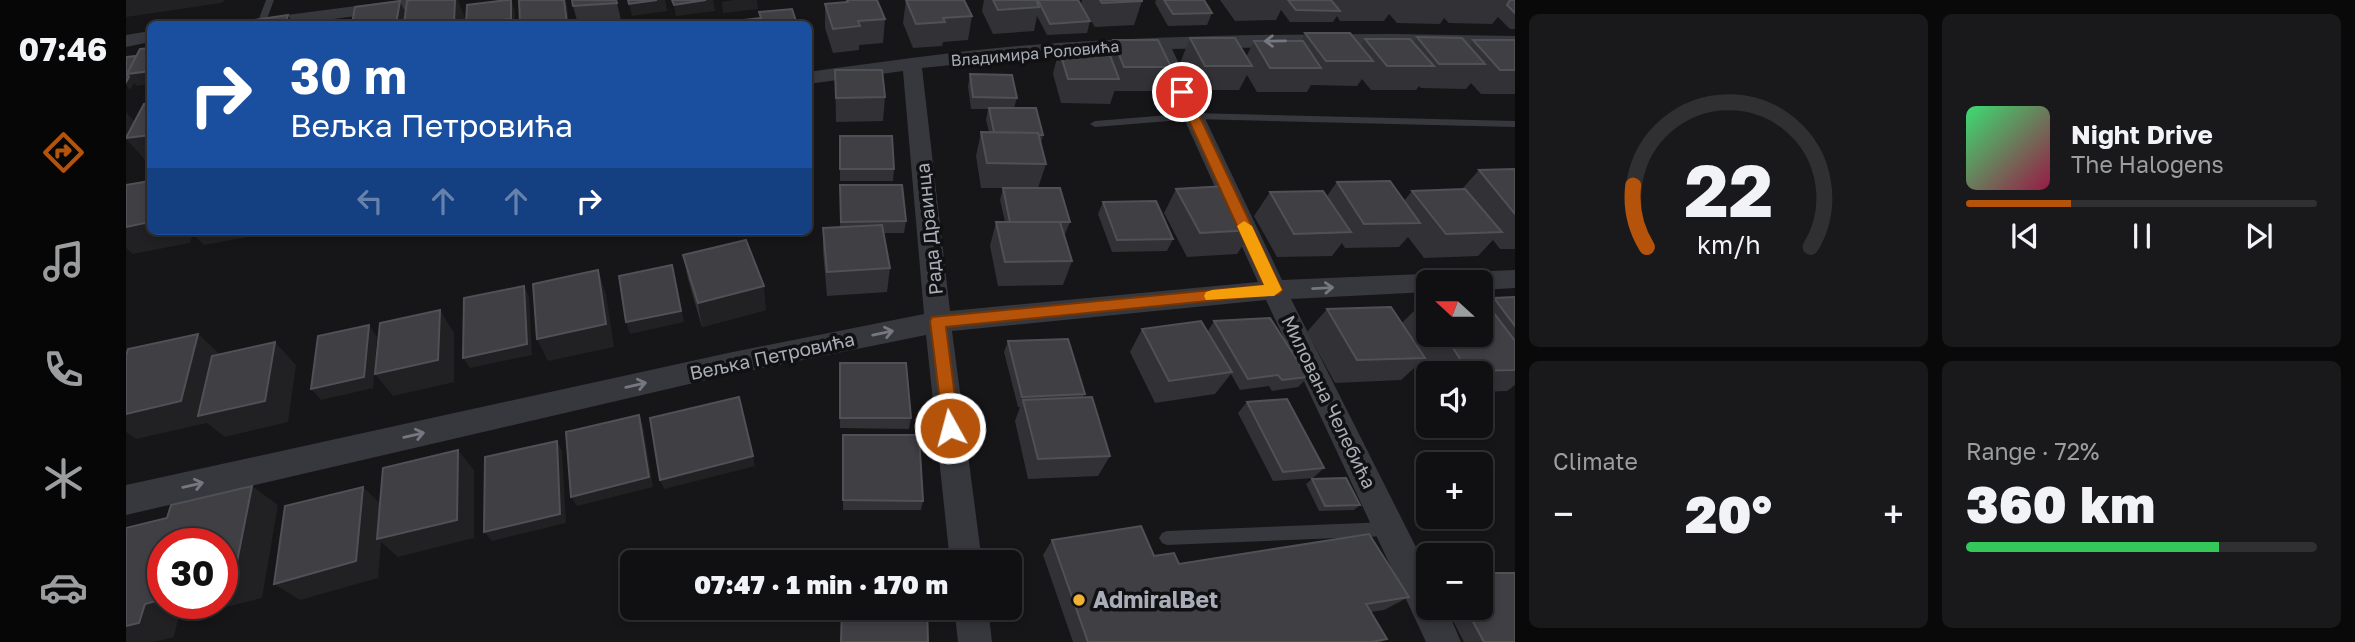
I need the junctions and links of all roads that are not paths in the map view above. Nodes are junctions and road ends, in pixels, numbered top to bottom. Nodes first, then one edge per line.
1 (270, 0) edge
2 (443, 0) edge
3 (260, 21) edge
4 (282, 21) edge
5 (147, 38) edge
6 (126, 41) edge
7 (1515, 42) edge
8 (1160, 44) junction
9 (912, 64) junction
10 (812, 77) edge
11 (1194, 116) junction
12 (1094, 124) dead end
13 (1515, 124) edge
14 (1515, 279) edge
15 (1493, 280) edge
16 (1416, 283) edge
17 (1274, 290) junction
18 (938, 321) junction
19 (126, 500) edge
20 (1392, 529) junction
21 (1167, 538) dead end
22 (965, 550) edge
23 (1416, 581) edge
24 (972, 620) edge
25 (1434, 620) edge
26 (975, 642) edge
27 (1444, 642) edge

1 - 3 lane
2 - 4 street
5 - 6 street
7 -> 8 street, Владимира Роловића
8 - 9 street, Владимира Роловића
8 - 11 street, Милована Челебића
9 - 10 street, Владимира Роловића
9 - 18 street, Рада Драинца
11 - 12 lane
11 - 13 lane
11 - 17 street, Милована Челебића
14 - 15 street, Вељка Петровића
17 -> 16 street, Вељка Петровића
17 - 18 street, Вељка Петровића
17 - 20 street, Милована Челебића
19 -> 18 street, Вељка Петровића
18 - 22 street, Рада Драинца
20 - 21 lane
20 - 23 street, Милована Челебића
24 - 26 street
25 - 27 street, Милована Челебића

